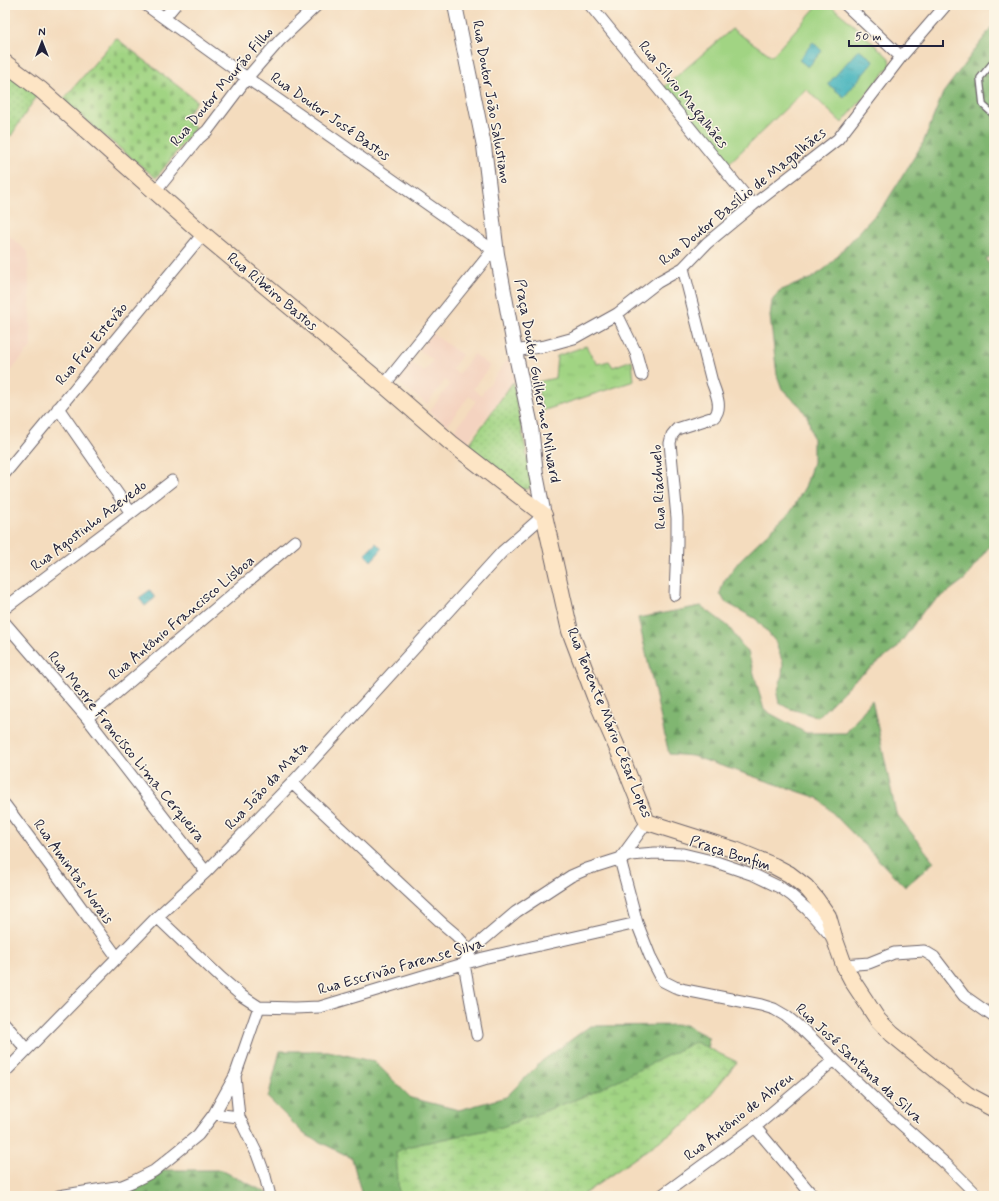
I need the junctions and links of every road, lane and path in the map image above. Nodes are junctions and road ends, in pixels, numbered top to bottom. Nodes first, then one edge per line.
1 (146, 5) edge
2 (175, 5) edge
3 (317, 5) edge
4 (455, 5) edge
5 (590, 5) edge
6 (846, 5) edge
7 (946, 5) edge
8 (164, 18) junction
9 (901, 57) junction
10 (994, 61) edge
11 (5, 62) edge
12 (248, 78) junction
13 (994, 115) edge
14 (155, 192) junction
15 (753, 205) junction
16 (203, 234) junction
17 (495, 252) junction
18 (683, 268) junction
19 (617, 314) junction
20 (515, 351) junction
21 (642, 375) dead end
22 (384, 386) junction
23 (58, 408) junction
24 (5, 473) edge
25 (172, 481) dead end
26 (131, 513) junction
27 (544, 515) junction
28 (295, 541) dead end
29 (675, 595) dead end
30 (5, 608) edge
31 (5, 623) edge
32 (87, 718) junction
33 (292, 783) junction
34 (5, 805) edge
35 (647, 822) junction
36 (620, 859) junction
37 (206, 872) junction
38 (157, 917) junction
39 (637, 923) junction
40 (835, 940) junction
41 (470, 951) junction
42 (117, 958) junction
43 (464, 964) junction
44 (844, 964) junction
45 (259, 1007) junction
46 (994, 1017) edge
47 (5, 1024) edge
48 (477, 1035) dead end
49 (26, 1049) junction
50 (834, 1060) junction
51 (5, 1072) edge
52 (235, 1076) junction
53 (994, 1109) edge
54 (214, 1114) junction
55 (239, 1117) junction
56 (755, 1127) junction
57 (59, 1196) edge
58 (270, 1196) edge
59 (661, 1196) edge
60 (813, 1196) edge
61 (978, 1196) edge

1 - 8 street, Rua Doutor José Bastos
2 - 8 street
3 - 12 street, Rua Doutor Mourão Filho
4 - 17 street, Rua Doutor João Salustiano
5 - 15 street, Rua Sílvio Magalhães
6 - 9 street
7 - 9 street, Rua Doutor Basílio de Magalhães
8 - 12 street, Rua Doutor José Bastos
9 - 15 street, Rua Doutor Basílio de Magalhães
10 - 13 lane
11 - 14 main road, Rua Ribeiro Bastos
12 - 14 street, Rua Doutor Mourão Filho
12 - 17 street, Rua Doutor José Bastos
14 - 16 main road, Rua Ribeiro Bastos
15 - 18 street, Rua Doutor Basílio de Magalhães
16 - 22 main road, Rua Ribeiro Bastos
16 - 23 street, Rua Frei Estevão
17 - 20 street, Praça Doutor Guilherme Milward
17 - 22 street
18 - 19 street, Rua Doutor Basílio de Magalhães
18 - 29 street, Rua Riachuelo
19 - 20 street, Rua Doutor Basílio de Magalhães
19 - 21 street
20 - 27 street, Praça Doutor Guilherme Milward
22 - 27 main road, Rua Ribeiro Bastos
23 - 24 street, Rua Frei Estevão
23 - 26 street
25 - 26 street, Rua Agostinho Azevedo
26 - 30 street, Rua Agostinho Azevedo
27 - 33 street, Rua João da Mata
27 - 35 main road, Rua Tenente Mário César Lopes
28 - 32 street, Rua Antônio Francisco Lisboa
31 - 32 street, Rua Mestre Francisco Lima Cerqueira
32 - 37 street, Rua Mestre Francisco Lima Cerqueira
33 - 37 street, Rua João da Mata
33 - 41 street
34 - 42 street, Rua Amintas Novais
35 - 36 street
35 - 40 main road, Rua Tenente Mário César Lopes
36 - 39 street, Rua José Santana da Silva
36 - 40 street, Praça Bonfim
36 - 41 street, Praça Bonfim
37 - 38 street, Rua João da Mata
38 - 42 street, Rua João da Mata
38 - 45 street
39 - 43 street, Rua Escrivão Farense Silva
39 - 50 street, Rua José Santana da Silva
40 - 44 main road, Rua Tenente Mário César Lopes
41 - 43 street, Praça Bonfim
42 - 49 street, Rua João da Mata
43 - 45 street, Rua Escrivão Farense Silva
43 - 48 street
44 - 46 street
44 - 53 main road, Rua Tenente Mário César Lopes
45 - 52 street
47 - 49 street
49 - 51 street, Rua João da Mata
50 - 56 street, Rua Antônio de Abreu
50 - 61 street, Rua José Santana da Silva
52 - 54 street
52 - 55 street
54 - 55 street
54 - 57 street
55 - 58 street
56 - 59 street, Rua Antônio de Abreu
56 - 60 street

